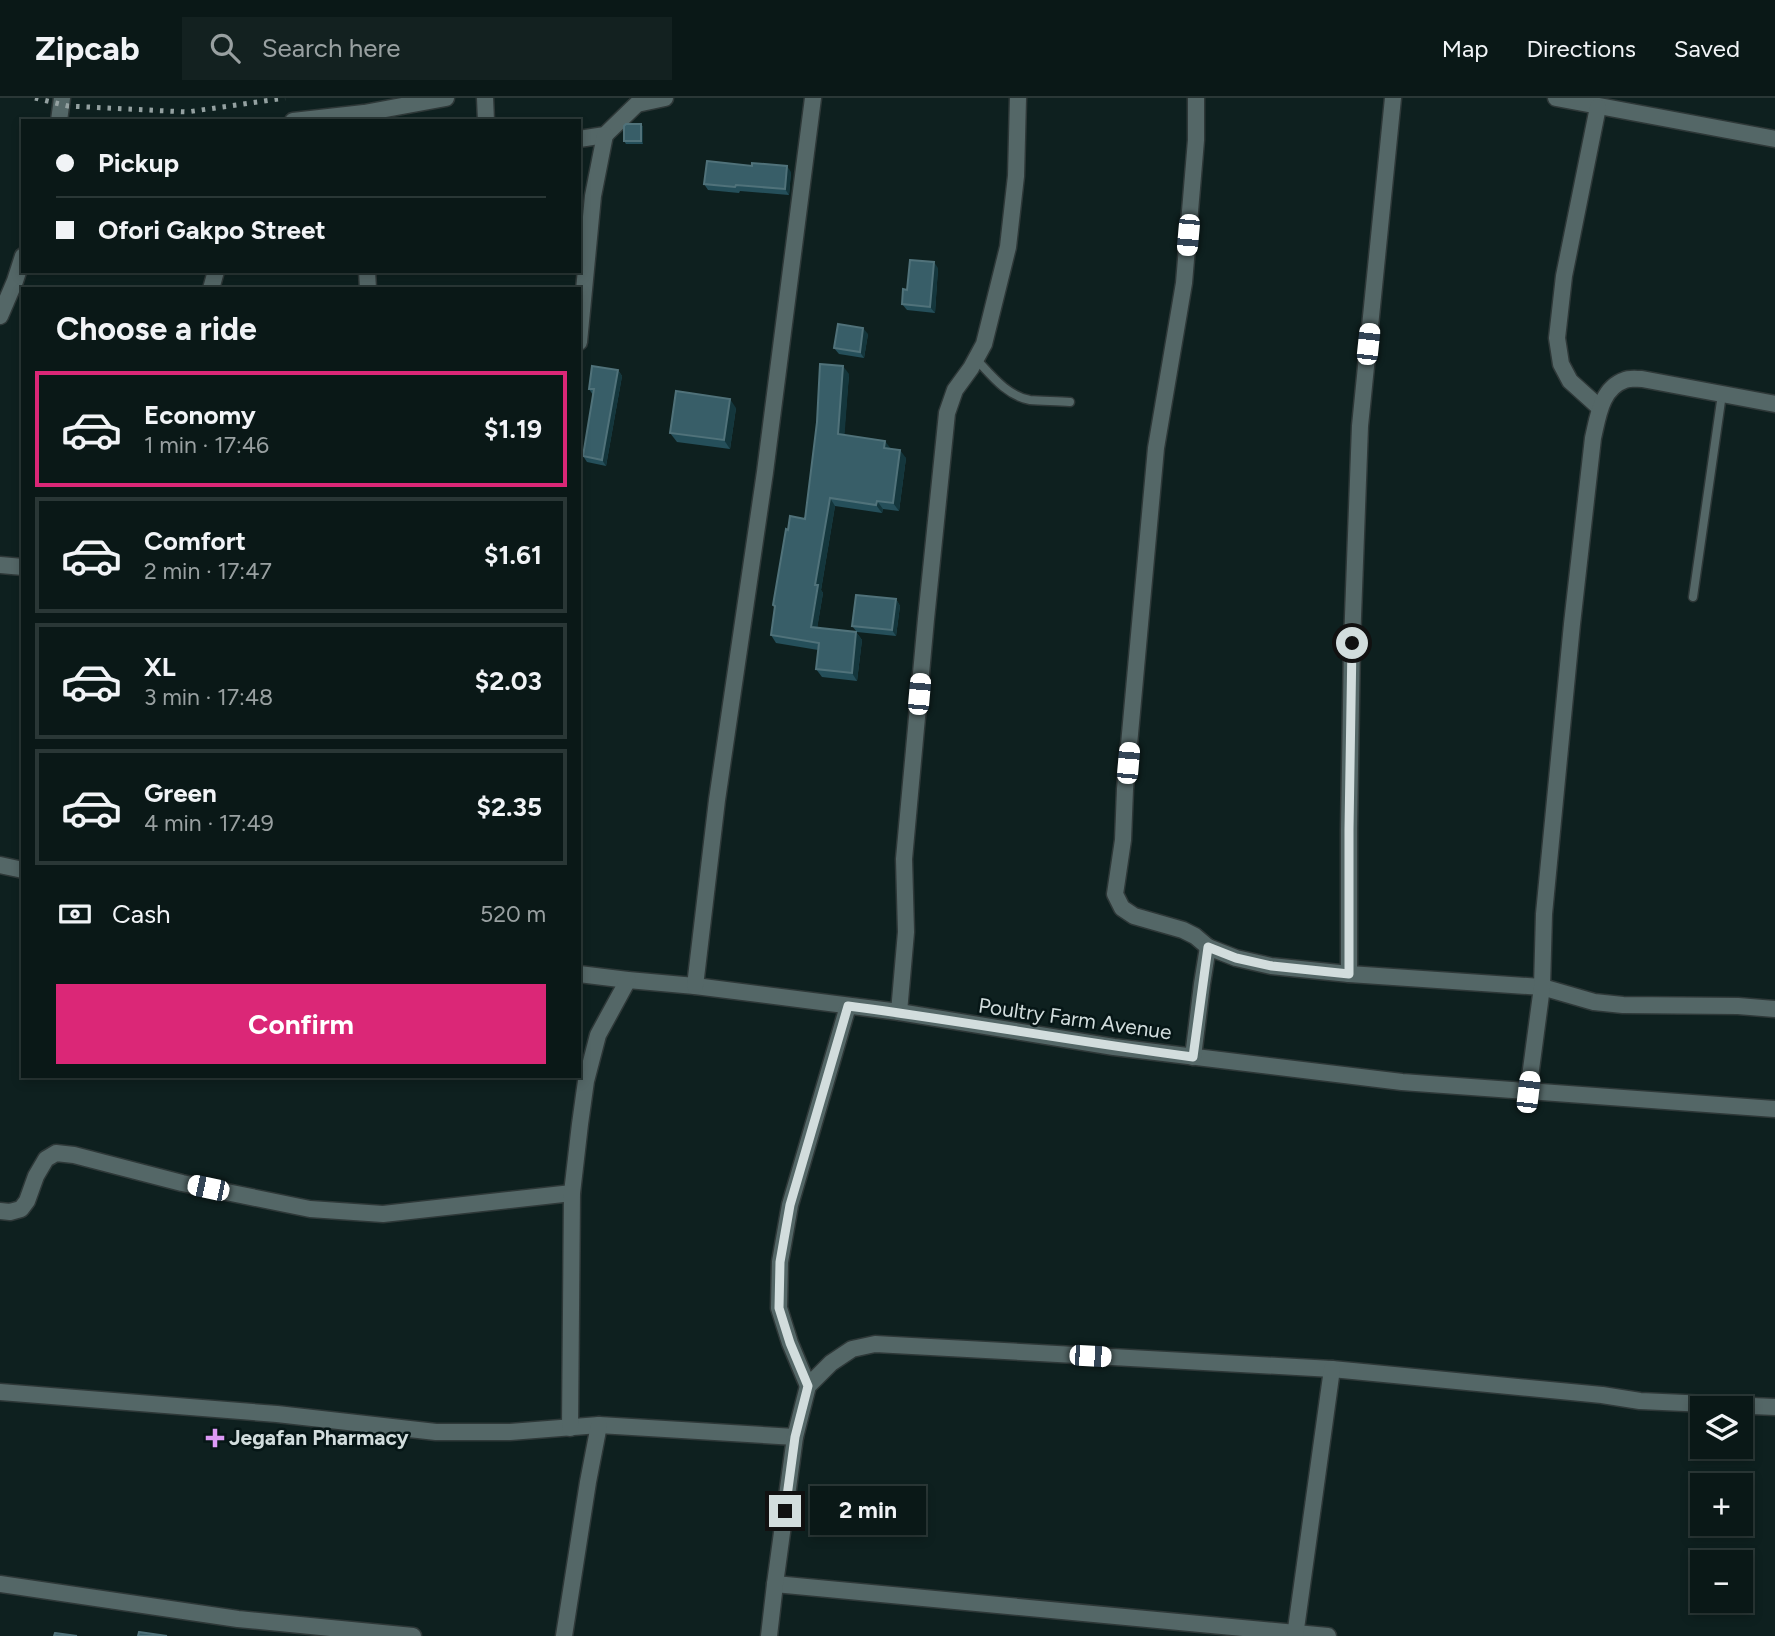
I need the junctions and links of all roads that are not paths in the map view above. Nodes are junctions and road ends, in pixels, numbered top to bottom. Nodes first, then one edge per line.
1 (62, 98) edge
2 (446, 98) edge
3 (485, 98) edge
4 (666, 98) edge
5 (813, 98) edge
6 (1018, 98) edge
7 (1196, 98) edge
8 (1393, 98) edge
9 (1556, 98) edge
10 (1598, 107) junction
11 (61, 119) edge
12 (310, 119) edge
13 (486, 119) edge
14 (605, 135) junction
15 (581, 139) edge
16 (1775, 139) edge
17 (21, 259) edge
18 (7, 279) edge
19 (0, 316) edge
20 (581, 321) edge
21 (976, 359) junction
22 (1722, 394) junction
23 (1070, 401) dead end
24 (1775, 404) edge
25 (1600, 408) junction
26 (0, 565) edge
27 (21, 566) edge
28 (1693, 597) dead end
29 (0, 865) edge
30 (21, 870) edge
31 (1208, 947) junction
32 (581, 974) edge
33 (1349, 974) junction
34 (628, 981) junction
35 (695, 986) junction
36 (1542, 987) junction
37 (848, 1006) junction
38 (1775, 1009) edge
39 (900, 1012) junction
40 (1193, 1057) junction
41 (1528, 1092) junction
42 (1775, 1109) edge
43 (572, 1193) junction
44 (0, 1211) edge
45 (1332, 1369) junction
46 (808, 1386) junction
47 (0, 1392) edge
48 (1775, 1407) edge
49 (599, 1425) junction
50 (570, 1428) junction
51 (795, 1437) junction
52 (0, 1584) edge
53 (775, 1584) junction
54 (1295, 1635) edge
55 (413, 1636) edge
56 (564, 1636) edge
57 (769, 1636) edge
58 (1328, 1636) edge

1 - 11 street
2 - 12 street
3 - 13 street
4 - 14 street
5 - 35 street
6 - 21 street
7 - 31 street
8 - 33 street
9 - 10 street
10 - 16 street
10 - 25 street
14 - 15 street
14 - 20 street
17 - 18 street
18 - 19 street
21 - 23 lane
21 - 39 street
22 - 24 street
22 - 25 street
22 - 28 lane
25 - 36 street
26 - 27 street
29 - 30 street
31 - 33 street
31 - 40 street
32 - 34 street, Poultry Farm Avenue
33 - 36 street
34 - 35 street, Poultry Farm Avenue
34 - 43 street
35 - 37 street, Poultry Farm Avenue
36 - 38 street
36 - 41 street
37 - 39 street, Poultry Farm Avenue
37 - 46 street
39 - 40 street, Poultry Farm Avenue
40 - 41 street, Poultry Farm Avenue
41 - 42 street, Poultry Farm Avenue
43 - 44 street
43 - 50 street
45 - 46 street
45 - 48 street
45 - 54 street
46 - 51 street
47 - 50 street
49 - 50 street
49 - 51 street
49 - 56 street
51 - 53 street
52 - 55 street
53 - 54 street
53 - 57 street
54 - 58 street

